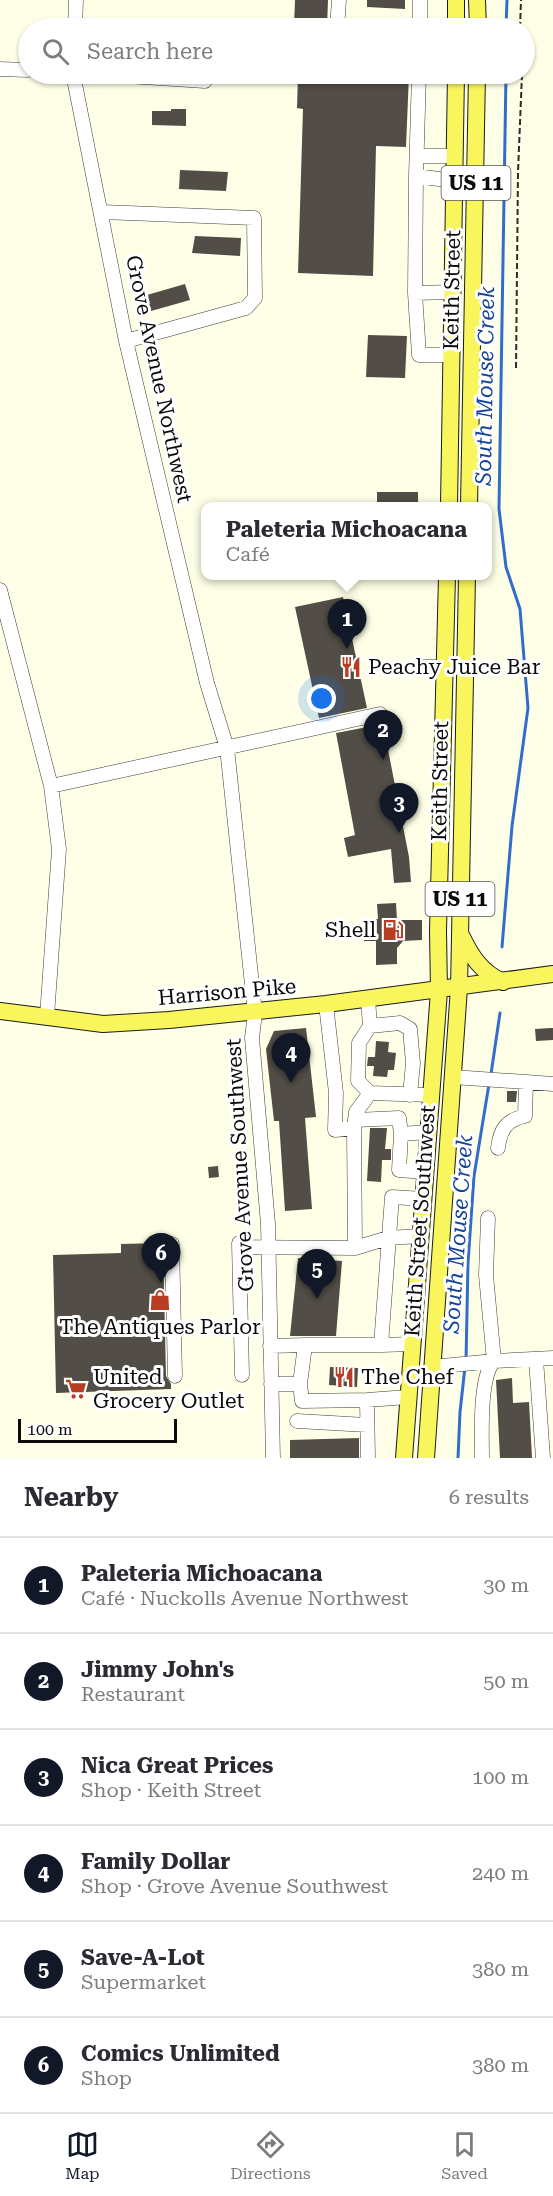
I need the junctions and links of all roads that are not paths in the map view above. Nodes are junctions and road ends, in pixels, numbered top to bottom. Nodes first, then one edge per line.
1 (76, 0) edge
2 (339, 0) edge
3 (420, 0) edge
4 (456, 0) edge
5 (477, 0) edge
6 (75, 18) edge
7 (338, 18) edge
8 (420, 18) edge
9 (456, 18) edge
10 (478, 18) edge
11 (0, 69) edge
12 (18, 70) edge
13 (76, 84) edge
14 (420, 84) edge
15 (456, 84) edge
16 (477, 84) edge
17 (418, 156) junction
18 (455, 156) junction
19 (416, 176) junction
20 (454, 181) junction
21 (102, 212) junction
22 (453, 292) junction
23 (415, 293) junction
24 (475, 293) junction
25 (126, 341) junction
26 (452, 355) junction
27 (448, 502) edge
28 (469, 502) edge
29 (447, 580) edge
30 (467, 580) edge
31 (1, 596) edge
32 (419, 667) dead end
33 (445, 667) junction
34 (465, 668) junction
35 (380, 714) dead end
36 (227, 748) junction
37 (51, 786) junction
38 (460, 933) junction
39 (553, 974) edge
40 (503, 981) junction
41 (459, 988) junction
42 (439, 991) junction
43 (368, 999) junction
44 (327, 1004) junction
45 (0, 1011) edge
46 (255, 1013) junction
47 (47, 1016) junction
48 (370, 1026) junction
49 (453, 1077) junction
50 (526, 1082) junction
51 (553, 1084) edge
52 (370, 1094) junction
53 (410, 1095) junction
54 (431, 1095) junction
55 (355, 1124) junction
56 (428, 1132) junction
57 (401, 1134) junction
58 (498, 1148) dead end
59 (424, 1172) junction
60 (423, 1199) junction
61 (488, 1218) dead end
62 (420, 1236) junction
63 (388, 1238) junction
64 (441, 1238) junction
65 (172, 1244) dead end
66 (269, 1246) junction
67 (355, 1248) junction
68 (412, 1344) junction
69 (434, 1344) junction
70 (381, 1345) junction
71 (305, 1346) junction
72 (270, 1347) junction
73 (553, 1358) edge
74 (536, 1359) junction
75 (494, 1361) junction
76 (411, 1366) junction
77 (432, 1367) junction
78 (242, 1374) dead end
79 (175, 1376) dead end
80 (271, 1384) junction
81 (300, 1384) junction
82 (408, 1397) junction
83 (367, 1400) junction
84 (297, 1421) dead end
85 (367, 1425) junction
86 (273, 1458) edge
87 (368, 1458) edge
88 (404, 1458) edge
89 (426, 1458) edge
90 (482, 1458) edge
91 (543, 1458) edge

1 - 6 street
2 - 7 street
3 - 8 street
4 - 9 main road
5 - 10 main road
11 - 12 street
13 - 21 street, Grove Avenue Northwest
14 - 17 street
15 - 18 main road, Keith Street / US 11
16 - 24 main road, Keith Street / US 11
17 - 18 street
17 - 19 street
18 - 20 main road, Keith Street / US 11
19 - 20 street
19 - 23 street
20 - 22 main road, Keith Street / US 11
21 - 25 street, Grove Avenue Northwest
21 - 25 street
22 - 23 street
22 - 24 main road
22 - 26 main road, Keith Street / US 11
23 - 26 street
24 - 28 main road, Keith Street / US 11
25 - 36 street, Grove Avenue Northwest
26 - 27 main road, Keith Street / US 11
29 - 33 main road, Keith Street / US 11
30 - 34 main road, Keith Street / US 11
31 - 37 street
32 - 33 street
33 - 34 main road
33 - 42 main road, Keith Street / US 11
34 - 38 main road, Keith Street / US 11
35 - 36 street
36 - 37 street
36 - 46 street, Grove Avenue Northwest
37 - 47 street
38 - 40 main road
38 - 41 main road, Keith Street / US 11
39 - 40 main road, Harrison Pike
40 - 41 main road, Harrison Pike
41 - 42 main road, Harrison Pike
41 - 49 main road, Keith Street Southwest / US 11
42 - 43 main road, Harrison Pike
42 - 54 main road, Keith Street Southwest / US 11
43 - 44 main road, Harrison Pike
43 - 48 street
44 - 46 main road, Harrison Pike
44 - 55 street
45 - 47 main road, Harrison Pike
46 - 47 main road, Harrison Pike
46 - 66 street, Grove Avenue Southwest
48 - 52 street
48 - 53 street
49 - 50 street
49 - 64 main road, Keith Street Southwest / US 11
50 - 51 street
50 - 58 street
52 - 53 street
52 - 55 street
53 - 54 street
54 - 56 main road, Keith Street Southwest / US 11
55 - 57 street
55 - 67 street
56 - 57 street
56 - 59 main road, Keith Street Southwest / US 11
57 - 59 street
59 - 60 main road, Keith Street Southwest / US 11
60 - 62 main road, Keith Street Southwest / US 11
60 - 63 street
61 - 75 street
62 - 63 street
62 - 64 main road
62 - 68 main road, Keith Street Southwest / US 11
63 - 67 street
63 - 70 street
64 - 69 main road, Keith Street Southwest / US 11
65 - 79 street
66 - 67 street
66 - 72 street, Grove Avenue Southwest
66 - 78 street
68 - 69 main road
68 - 70 street
68 - 76 main road, Keith Street Southwest / US 11
69 - 77 main road, Keith Street Southwest / US 11
70 - 71 street
71 - 72 street
71 - 81 street
72 - 80 street, Grove Avenue Southwest
73 - 74 street
74 - 75 street
74 - 91 street
75 - 77 street
75 - 90 street
76 - 77 main road
76 - 82 main road, Keith Street Southwest / US 11
77 - 89 main road, Keith Street Southwest / US 11
80 - 81 street
80 - 86 street, Grove Avenue Southwest
81 - 83 street
82 - 83 street
82 - 88 main road, Keith Street Southwest / US 11
83 - 85 street
84 - 85 street
85 - 87 street

